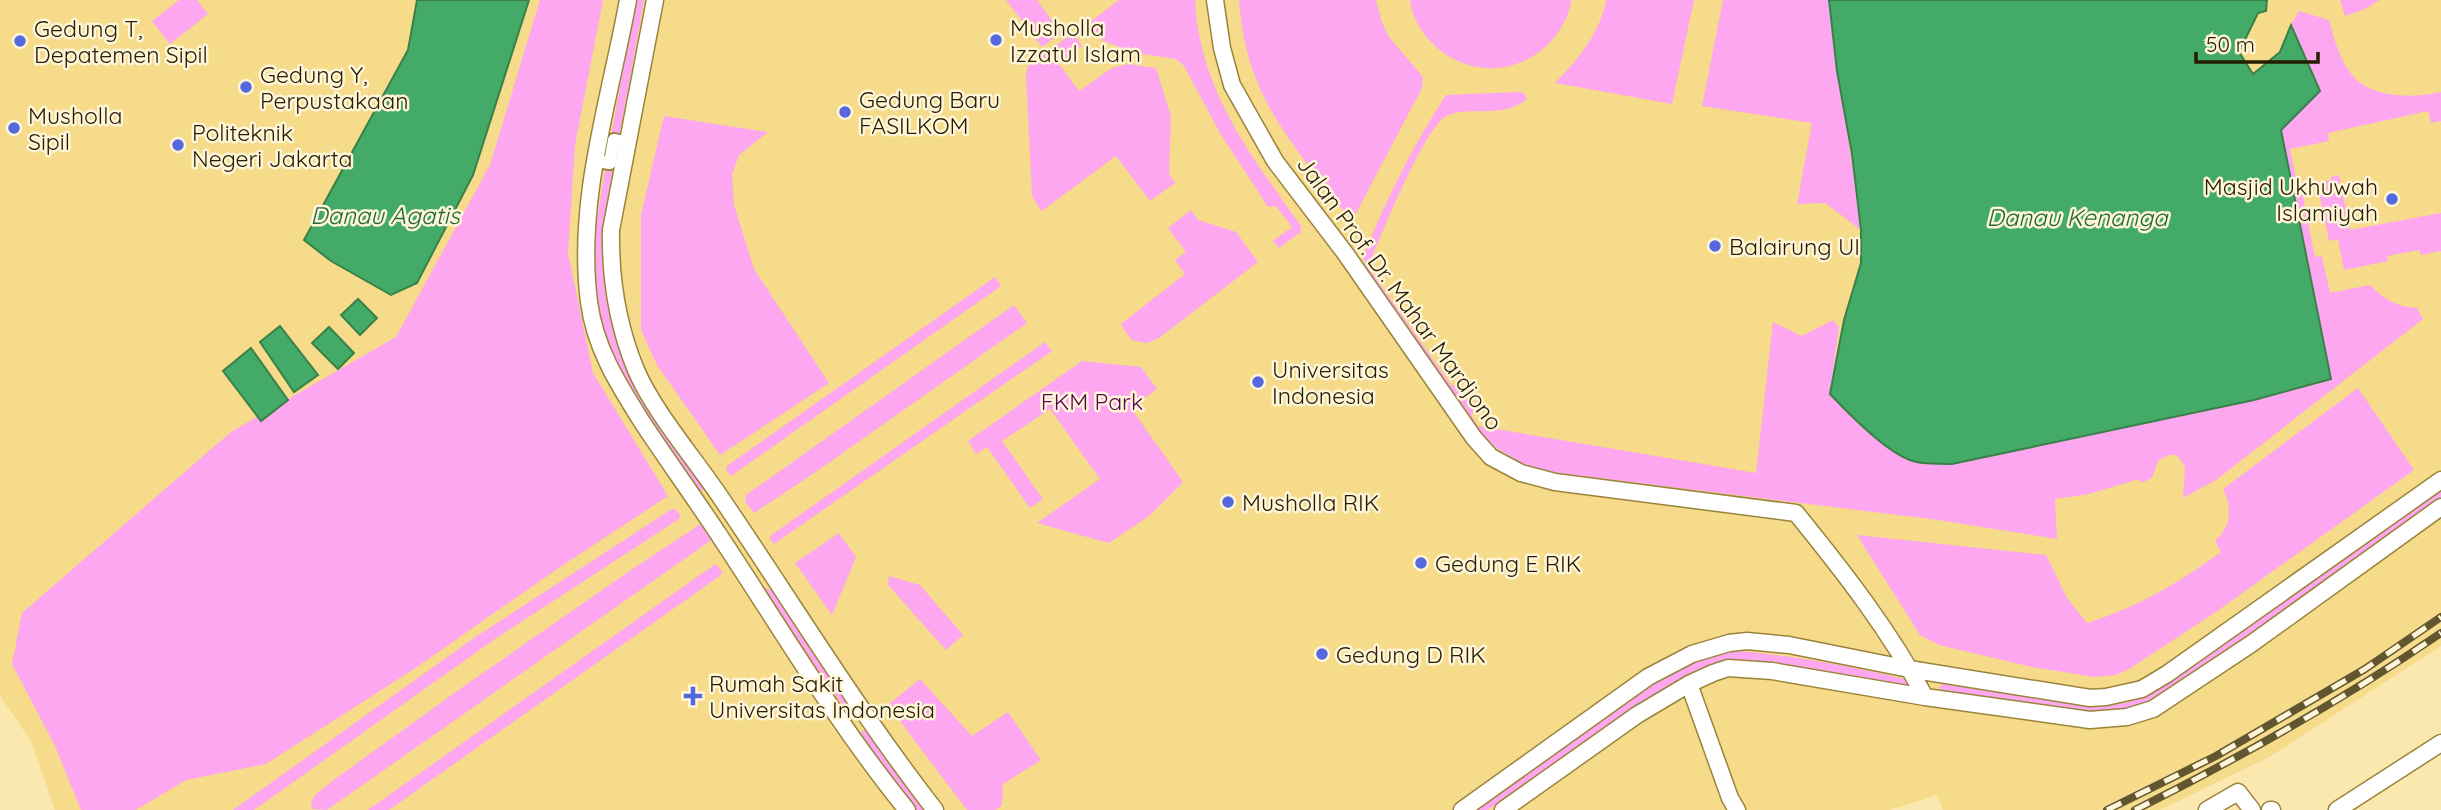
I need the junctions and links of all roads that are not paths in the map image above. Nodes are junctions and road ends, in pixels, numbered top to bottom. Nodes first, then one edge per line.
1 (628, 0) edge
2 (655, 0) edge
3 (1215, 0) edge
4 (629, 143) junction
5 (595, 161) junction
6 (2441, 480) edge
7 (2441, 508) edge
8 (1909, 669) junction
9 (1689, 684) junction
10 (1925, 697) junction
11 (2441, 743) edge
12 (907, 810) edge
13 (935, 810) edge
14 (1462, 810) edge
15 (1503, 810) edge
16 (1737, 810) edge
17 (2207, 810) edge
18 (2252, 810) edge
19 (2337, 810) edge

1 - 5 street
2 - 4 street
3 - 8 street, Jalan Prof. Dr. Mahar Mardjono
4 - 5 street
4 - 13 street
5 - 12 street
6 - 8 street
7 - 10 street
8 - 10 street, Jalan Prof. Dr. Mahar Mardjono
8 - 14 street
9 - 10 street
9 - 15 street
9 - 16 street
11 - 19 street
17 - 18 street

